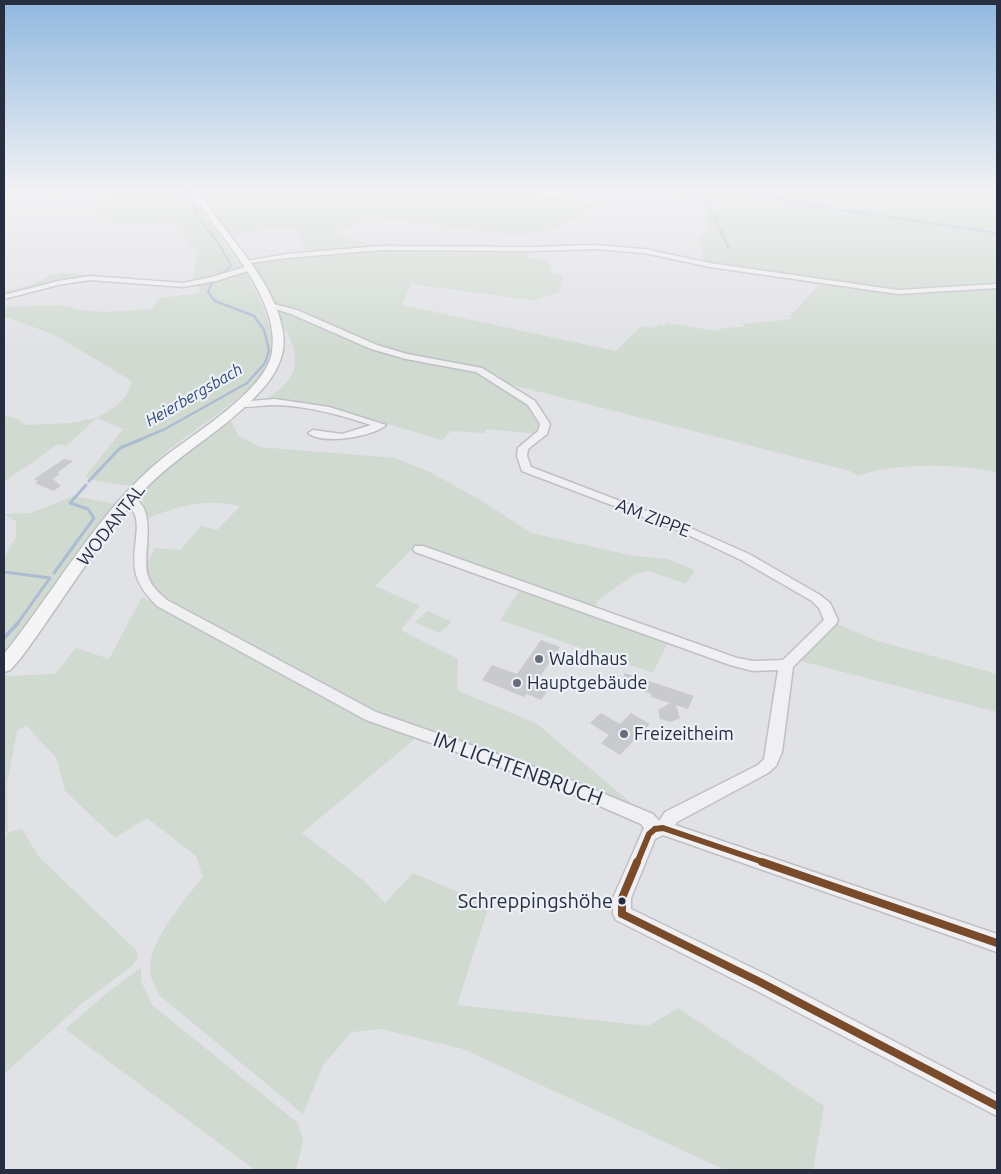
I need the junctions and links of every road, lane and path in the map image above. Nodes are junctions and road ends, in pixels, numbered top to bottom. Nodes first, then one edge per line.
1 (231, 244) edge
2 (246, 265) junction
3 (997, 286) edge
4 (4, 297) edge
5 (269, 304) junction
6 (239, 404) junction
7 (313, 434) dead end
8 (128, 499) junction
9 (419, 549) dead end
10 (786, 665) junction
11 (4, 666) edge
12 (659, 828) junction
13 (997, 943) edge
14 (997, 1106) edge

1 - 2 main road, WODANTAL
2 - 3 street
2 - 4 street
2 - 5 main road, WODANTAL
5 - 6 main road, WODANTAL
5 - 10 street, AM ZIPPE
6 - 7 street, WODANTAL
6 - 8 main road, WODANTAL
8 - 11 main road, WODANTAL
8 - 12 street, IM LICHTENBRUCH
9 - 10 street
10 - 12 street
12 - 13 street, IM LICHTENBRUCH
12 - 14 street

